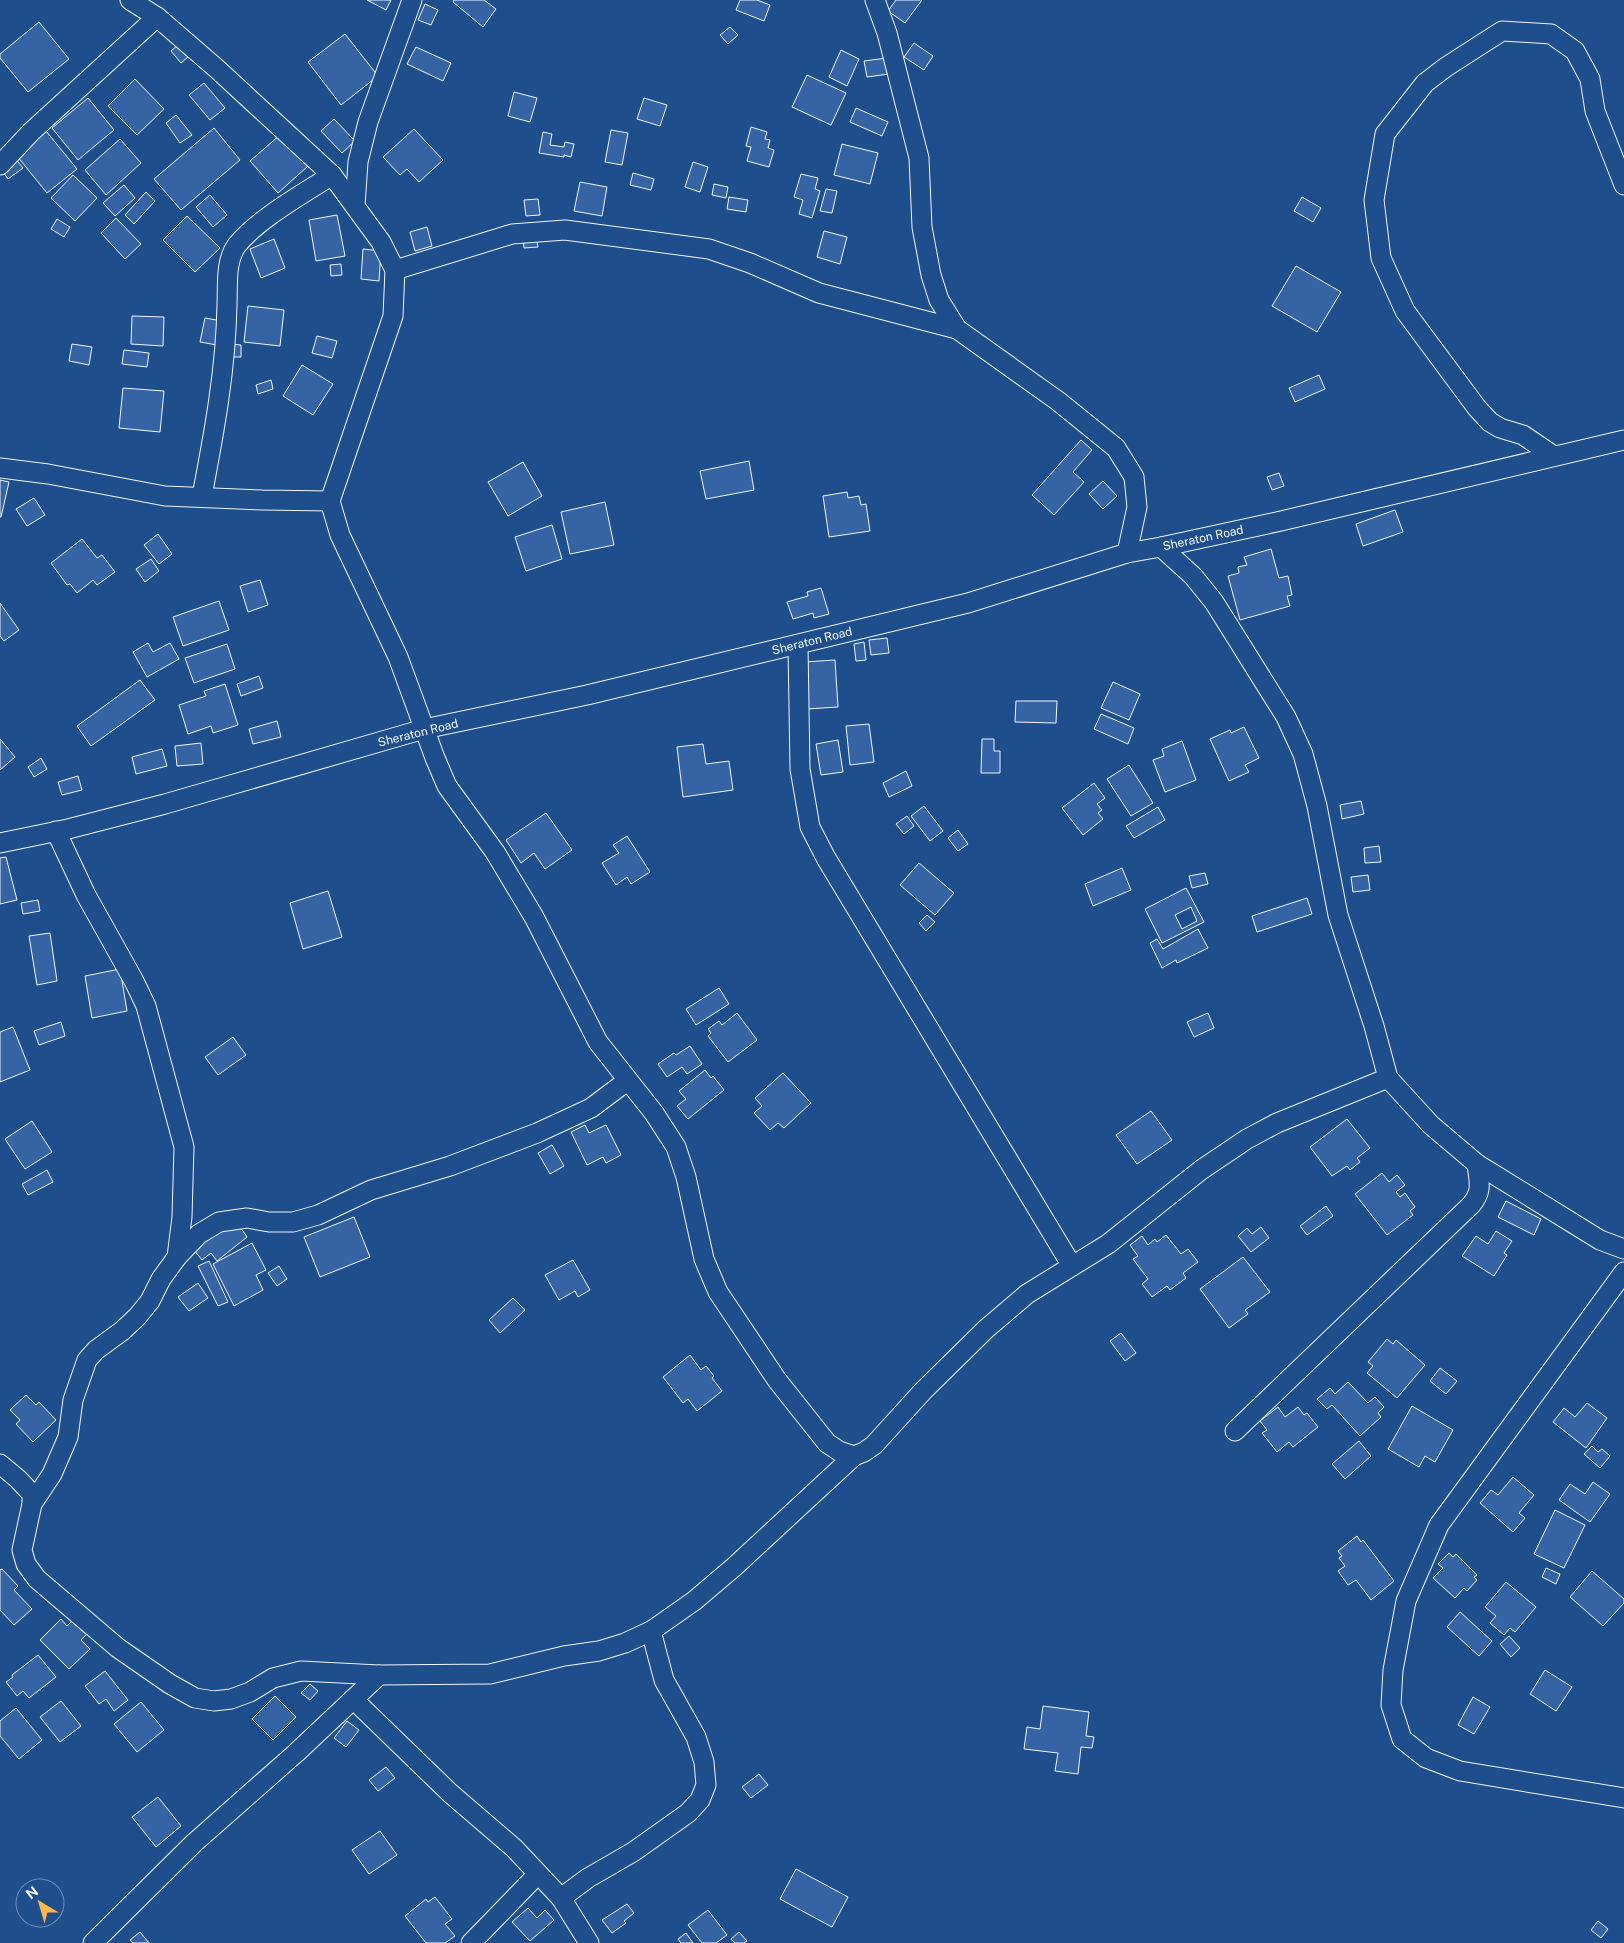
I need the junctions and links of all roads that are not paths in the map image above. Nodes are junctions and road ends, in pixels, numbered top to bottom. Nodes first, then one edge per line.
1 (130, 0) edge
2 (412, 0) edge
3 (875, 0) edge
4 (157, 17) junction
5 (0, 165) edge
6 (332, 175) junction
7 (1624, 184) edge
8 (355, 206) junction
9 (395, 270) junction
10 (957, 328) junction
11 (1621, 442) edge
12 (1554, 456) junction
13 (0, 468) edge
14 (202, 496) junction
15 (330, 501) junction
16 (1161, 547) junction
17 (1127, 553) junction
18 (798, 645) junction
19 (424, 729) junction
20 (56, 831) junction
21 (0, 843) edge
22 (1388, 1078) junction
23 (627, 1081) junction
24 (1477, 1164) junction
25 (1624, 1249) edge
26 (177, 1257) junction
27 (1072, 1266) junction
28 (1624, 1272) edge
29 (1235, 1432) dead end
30 (854, 1456) junction
31 (0, 1464) edge
32 (32, 1504) junction
33 (651, 1631) junction
34 (379, 1675) junction
35 (353, 1699) junction
36 (1624, 1798) edge
37 (538, 1874) junction
38 (561, 1898) junction
39 (93, 1943) edge
40 (471, 1943) edge
41 (589, 1943) edge

1 - 4 street
2 - 8 street
3 - 10 street
4 - 5 street
4 - 6 street
6 - 8 street
6 - 14 street
7 - 12 street
8 - 9 street
9 - 10 street
9 - 15 street
10 - 17 street
11 - 12 street, Sheraton Road
12 - 16 street, Sheraton Road
13 - 14 street
14 - 15 street
15 - 19 street
16 - 17 street, Sheraton Road
16 - 22 street
17 - 18 street, Sheraton Road
18 - 19 street, Sheraton Road
18 - 27 street
19 - 20 street, Sheraton Road
19 - 23 street
20 - 21 street, Sheraton Road
20 - 26 street
22 - 24 street
22 - 27 street
23 - 26 street
23 - 30 street
24 - 25 street
24 - 29 street
26 - 32 street
27 - 30 street
28 - 36 street
30 - 33 street
31 - 32 street
32 - 34 street
33 - 34 street
33 - 38 street
34 - 35 street
35 - 37 street
35 - 39 street
37 - 38 street
37 - 40 street
38 - 41 street

